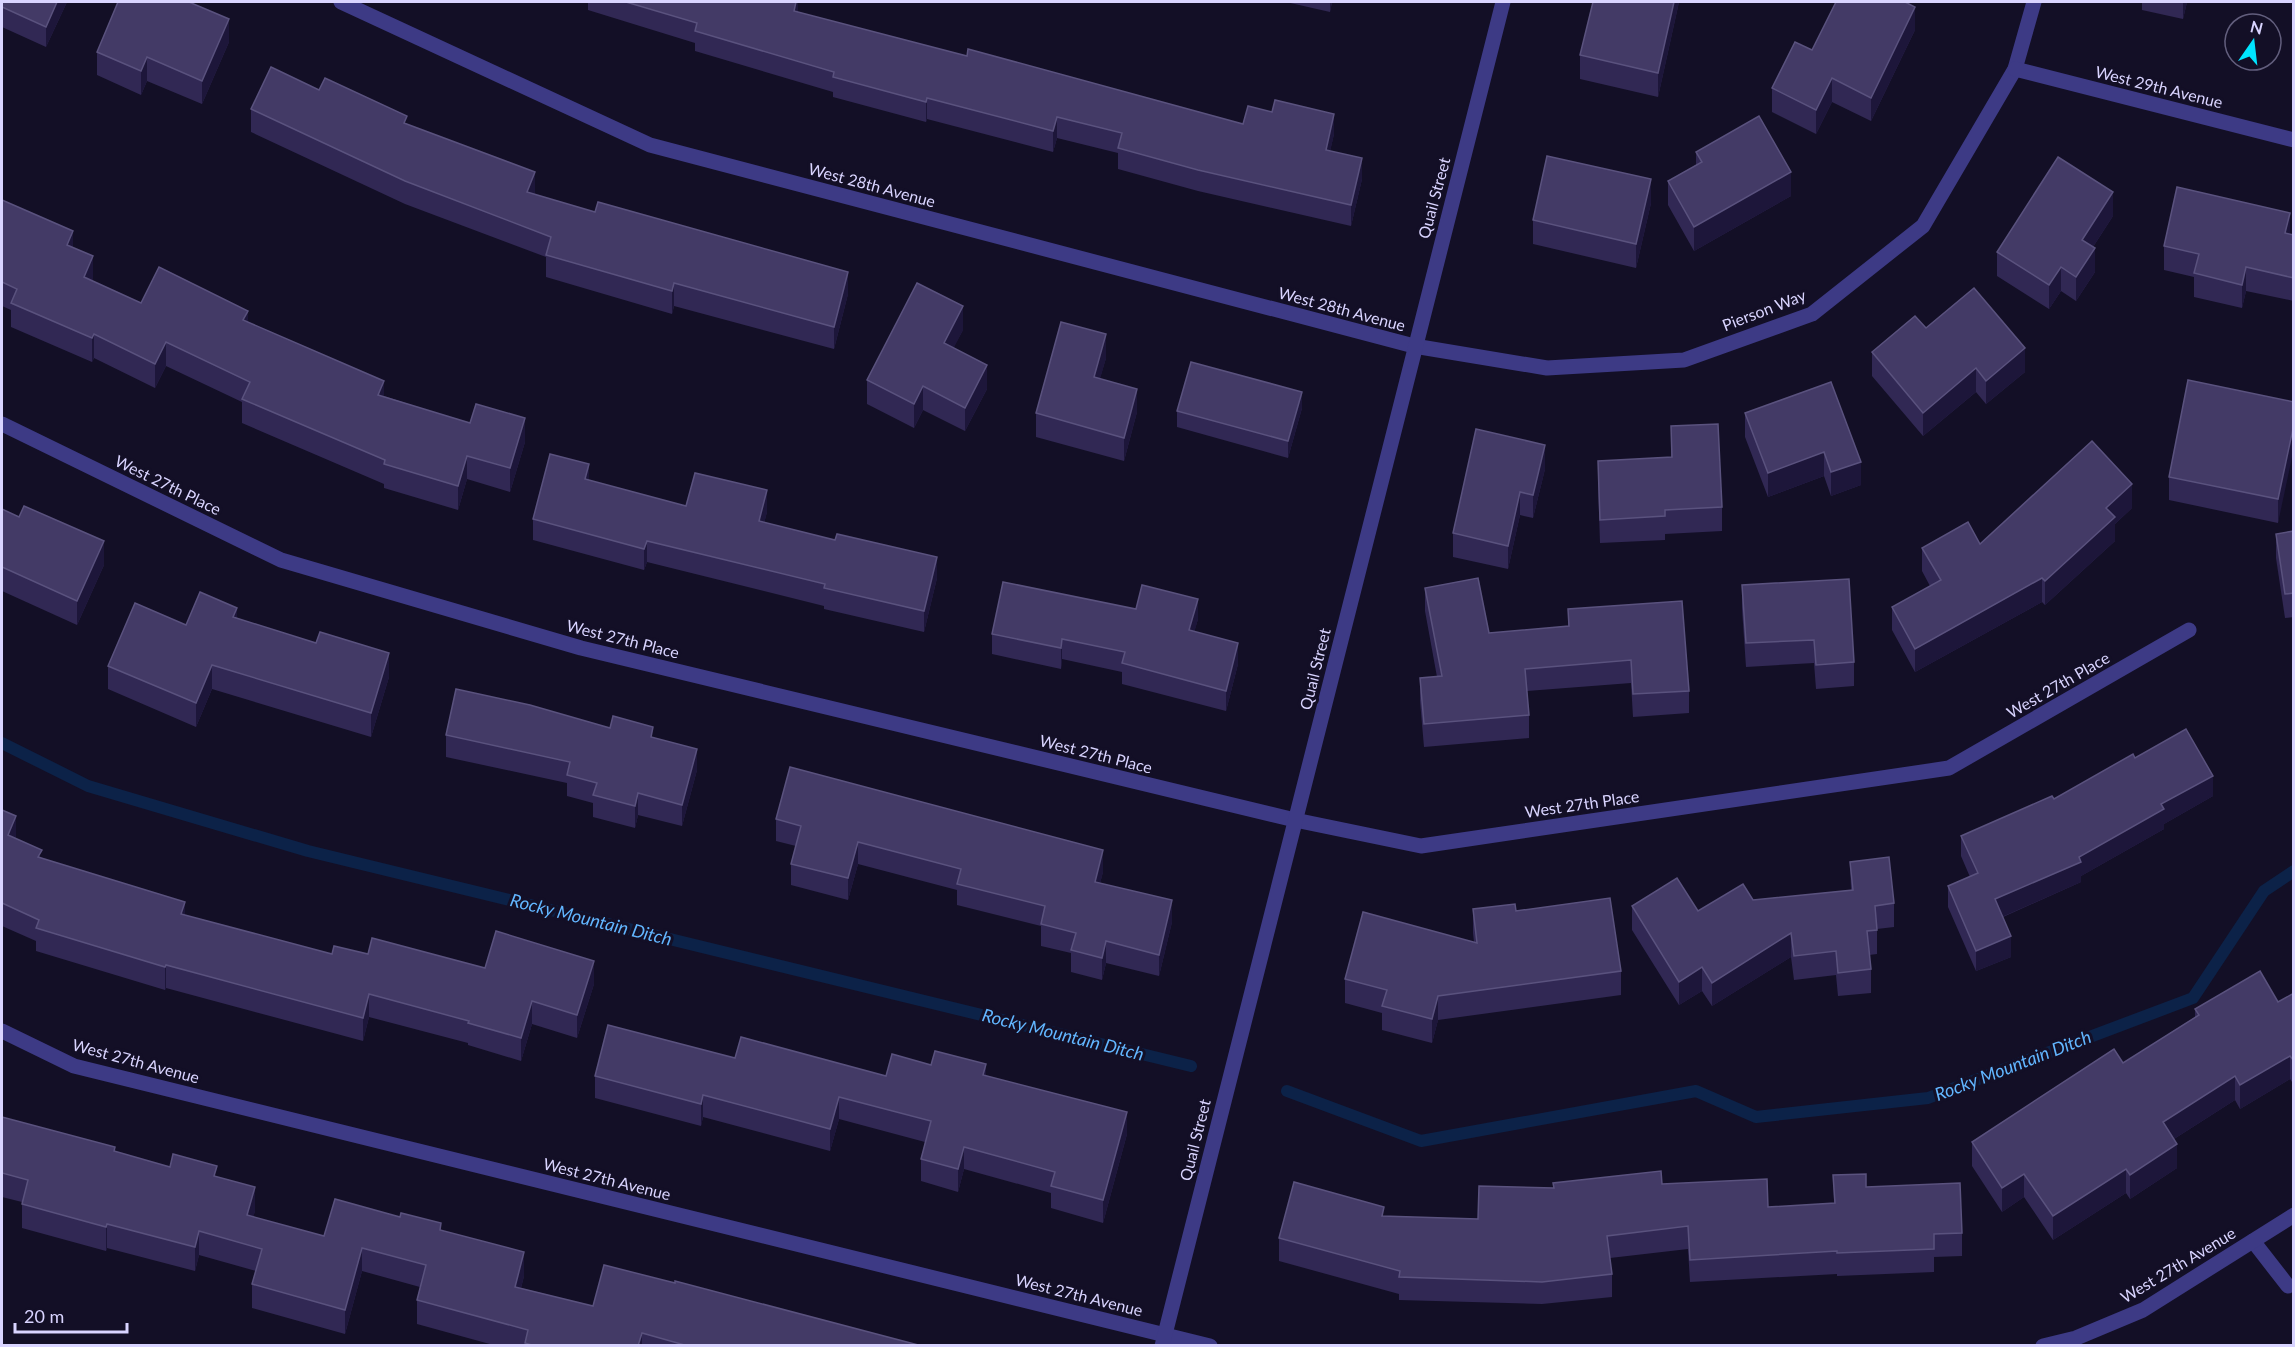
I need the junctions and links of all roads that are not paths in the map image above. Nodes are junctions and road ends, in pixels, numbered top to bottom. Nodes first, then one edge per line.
1 (341, 2) edge
2 (1503, 2) edge
3 (2034, 2) edge
4 (2016, 69) junction
5 (2294, 140) edge
6 (1414, 346) junction
7 (2, 424) edge
8 (2189, 630) dead end
9 (1295, 820) junction
10 (2, 1030) edge
11 (2294, 1215) edge
12 (2253, 1241) junction
13 (2288, 1286) dead end
14 (1163, 1340) edge
15 (1210, 1346) edge
16 (2043, 1346) edge

1 - 6 street, West 28th Avenue
2 - 6 street, Quail Street
3 - 4 street, Pierson Way
4 - 5 street, West 29th Avenue
4 - 6 street, Pierson Way
6 - 9 street, Quail Street
7 - 9 street, West 27th Place
8 - 9 street, West 27th Place
9 - 14 street, Quail Street
10 - 14 street, West 27th Avenue
11 - 12 street, West 27th Avenue
12 - 13 street
12 - 16 street, West 27th Avenue
14 - 15 street, West 27th Avenue

